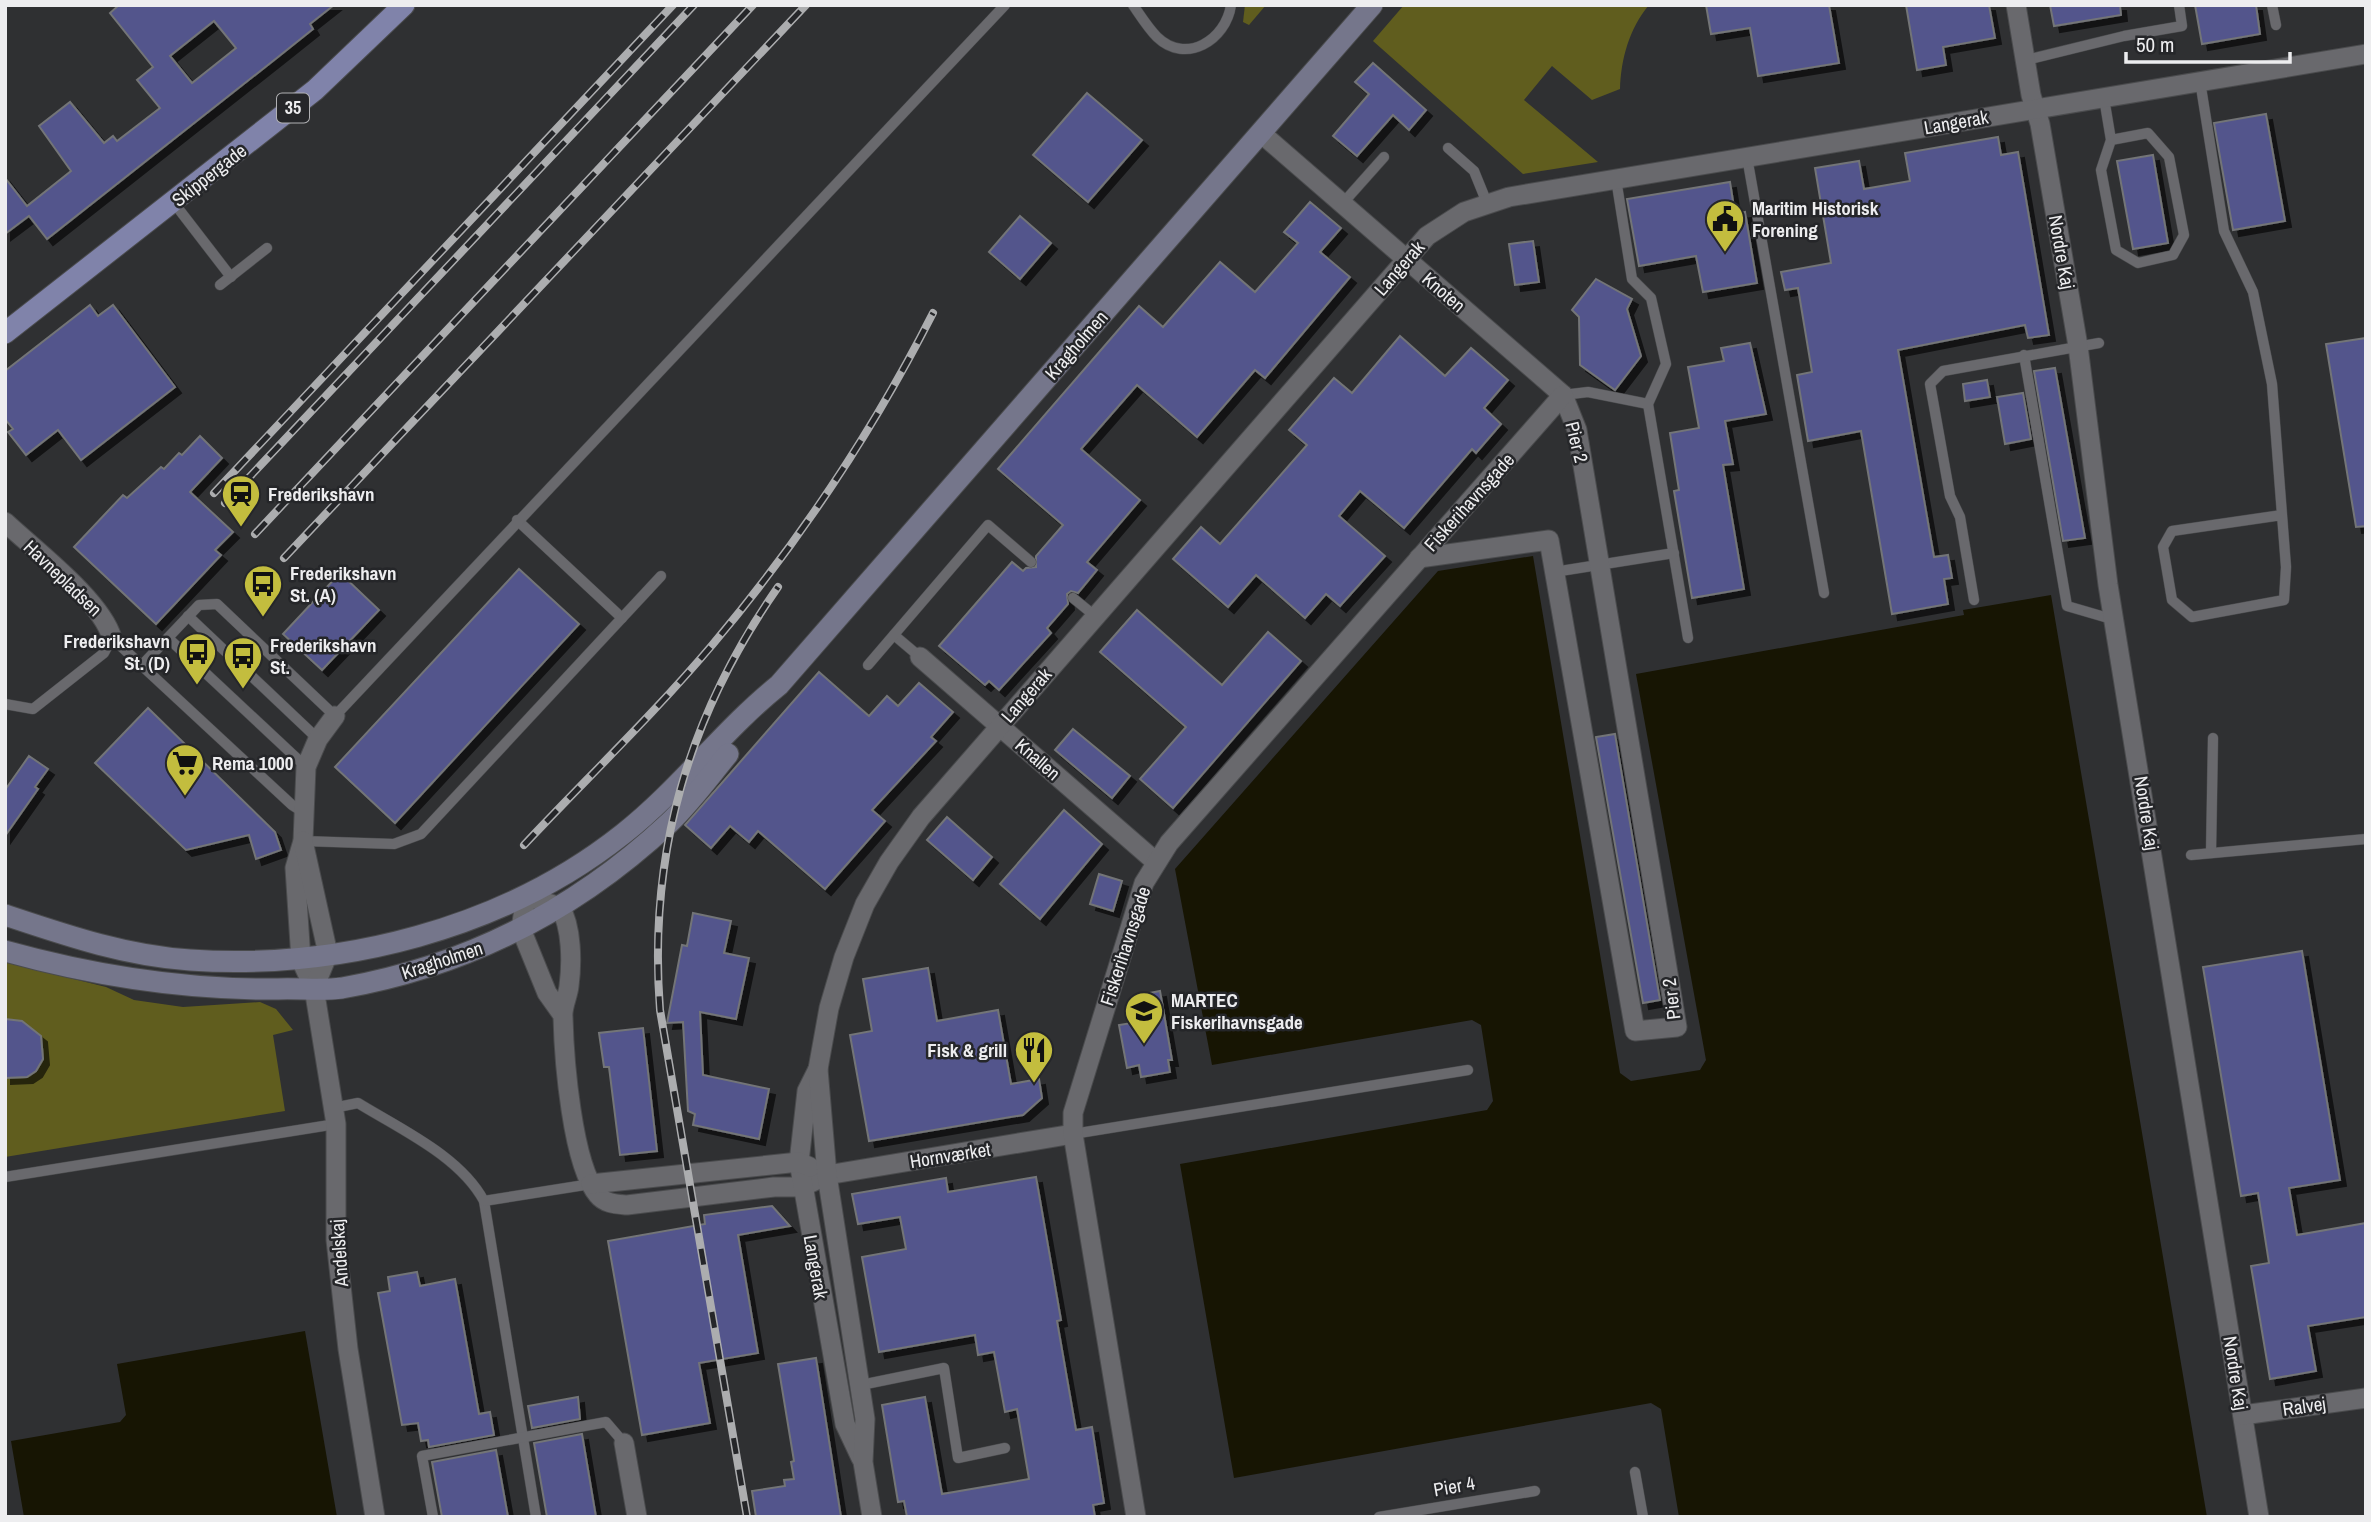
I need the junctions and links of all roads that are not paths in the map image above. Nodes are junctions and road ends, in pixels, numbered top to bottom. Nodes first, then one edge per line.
1 (404, 5) edge
2 (1005, 5) edge
3 (1133, 5) edge
4 (1231, 5) edge
5 (1373, 5) edge
6 (2016, 5) edge
7 (2179, 5) edge
8 (2272, 5) edge
9 (2276, 25) dead end
10 (2366, 54) edge
11 (2025, 60) junction
12 (2200, 81) junction
13 (2104, 97) junction
14 (2035, 109) junction
15 (1262, 134) junction
16 (2110, 139) junction
17 (1448, 148) dead end
18 (1384, 157) dead end
19 (1747, 157) junction
20 (1616, 179) junction
21 (174, 202) junction
22 (1487, 203) junction
23 (1343, 204) junction
24 (267, 248) dead end
25 (1407, 260) junction
26 (231, 277) junction
27 (220, 285) dead end
28 (5, 333) edge
29 (2099, 343) dead end
30 (2078, 346) junction
31 (2024, 355) junction
32 (1563, 395) junction
33 (1648, 404) junction
34 (2282, 515) junction
35 (517, 520) junction
36 (5, 522) edge
37 (1674, 553) junction
38 (1419, 558) junction
39 (1031, 562) dead end
40 (1600, 564) junction
41 (1554, 572) junction
42 (661, 576) dead end
43 (1824, 593) dead end
44 (1073, 598) dead end
45 (1974, 600) dead end
46 (188, 616) junction
47 (1095, 617) junction
48 (622, 618) junction
49 (2115, 620) junction
50 (894, 635) junction
51 (112, 638) junction
52 (168, 638) junction
53 (1688, 638) dead end
54 (920, 657) joint
55 (143, 664) junction
56 (868, 665) dead end
57 (779, 685) junction
58 (5, 705) edge
59 (335, 716) junction
60 (999, 725) junction
61 (318, 738) junction
62 (2213, 738) dead end
63 (306, 768) junction
64 (305, 813) junction
65 (2366, 839) edge
66 (303, 841) junction
67 (2211, 853) junction
68 (2191, 855) dead end
69 (1156, 862) junction
70 (526, 896) junction
71 (560, 907) junction
72 (5, 915) edge
73 (522, 929) junction
74 (5, 951) edge
75 (328, 954) junction
76 (301, 961) junction
77 (314, 988) junction
78 (562, 1014) junction
79 (818, 1069) junction
80 (1468, 1070) dead end
81 (334, 1116) junction
82 (1073, 1135) junction
83 (799, 1162) junction
84 (827, 1175) junction
85 (5, 1177) edge
86 (591, 1184) junction
87 (802, 1187) junction
88 (484, 1201) junction
89 (861, 1385) junction
90 (2366, 1398) edge
91 (2243, 1415) junction
92 (523, 1436) junction
93 (624, 1443) joint
94 (1005, 1448) dead end
95 (863, 1462) junction
96 (1635, 1472) dead end
97 (1535, 1491) dead end
98 (375, 1517) edge
99 (433, 1517) edge
100 (536, 1517) edge
101 (637, 1517) edge
102 (872, 1517) edge
103 (1136, 1517) edge
104 (1380, 1517) edge
105 (1643, 1517) edge
106 (2259, 1517) edge

1 - 21 main road, Skippergade / 35
2 - 35 lane
3 - 4 lane
5 - 15 street, Kragholmen
6 - 11 street, Nordre Kaj
7 - 11 lane
8 - 9 lane
10 - 12 street, Langerak
11 - 14 street, Nordre Kaj
12 - 13 street, Langerak
12 - 34 lane
13 - 14 street, Langerak
13 - 16 lane
14 - 19 street, Langerak
14 - 30 street, Nordre Kaj
15 - 23 street, Knoten
15 - 57 street, Kragholmen
16 - 16 lane
17 - 22 lane
18 - 23 lane
19 - 20 street, Langerak
19 - 43 lane
20 - 22 street, Langerak
20 - 33 lane
21 - 26 lane
21 - 28 main road, Skippergade / 35
22 - 25 street, Langerak
23 - 25 street, Knoten
24 - 26 lane
25 - 32 street, Knoten
25 - 47 street, Langerak
26 - 27 lane
29 - 30 lane
30 - 31 lane
30 - 49 street, Nordre Kaj
31 - 45 lane
31 - 49 lane
32 - 33 lane
32 - 38 street, Fiskerihavnsgade
32 - 40 street, Pier 2
33 - 37 lane
34 - 34 lane
35 - 48 lane
35 - 59 lane
36 - 51 street, Havnepladsen
37 - 40 lane
37 - 53 lane
38 - 41 street, Pier 2
38 - 69 street, Fiskerihavnsgade
39 - 50 lane
40 - 41 lane
40 - 41 street, Pier 2
42 - 48 lane
44 - 47 lane
46 - 52 lane
46 - 59 lane
46 - 61 lane
47 - 60 street, Langerak
48 - 66 lane
49 - 91 street, Nordre Kaj
50 - 54 lane
50 - 56 lane
51 - 55 lane
51 - 58 lane
52 - 55 lane
52 - 63 lane
54 - 60 street, Knallen
55 - 64 lane
57 - 70 street, Kragholmen
57 - 71 street, Kragholmen
59 - 61 street
60 - 69 street, Knallen
60 - 79 street, Langerak
61 - 63 street
62 - 67 lane
63 - 64 street
64 - 66 street
65 - 67 lane
66 - 75 street
66 - 76 street
67 - 68 lane
69 - 82 street, Fiskerihavnsgade
70 - 71 street
70 - 73 street
70 - 75 street, Kragholmen
71 - 73 street, Kragholmen
71 - 78 street
72 - 76 street, Kragholmen
73 - 77 street, Kragholmen
73 - 78 street
74 - 77 street, Kragholmen
75 - 76 street, Kragholmen
75 - 77 street
76 - 77 street
77 - 81 street, Andelskaj
78 - 86 street
79 - 83 street, Langerak
79 - 84 street, Langerak
80 - 82 lane
81 - 85 lane
81 - 88 lane
81 - 98 street, Andelskaj
82 - 84 street, Hornværket
82 - 103 street, Fiskerihavnsgade
83 - 84 street
83 - 86 street
83 - 87 street, Langerak
84 - 87 street, Hornværket
84 - 89 street, Langerak
86 - 87 street, Hornværket
86 - 88 lane
87 - 95 street, Langerak
88 - 92 lane
89 - 94 lane
89 - 95 street, Langerak
90 - 91 street, Ralvej
91 - 106 street, Nordre Kaj
92 - 93 lane
92 - 99 lane
92 - 100 lane
93 - 101 street
95 - 102 street, Langerak
96 - 105 lane
97 - 104 lane, Pier 4

